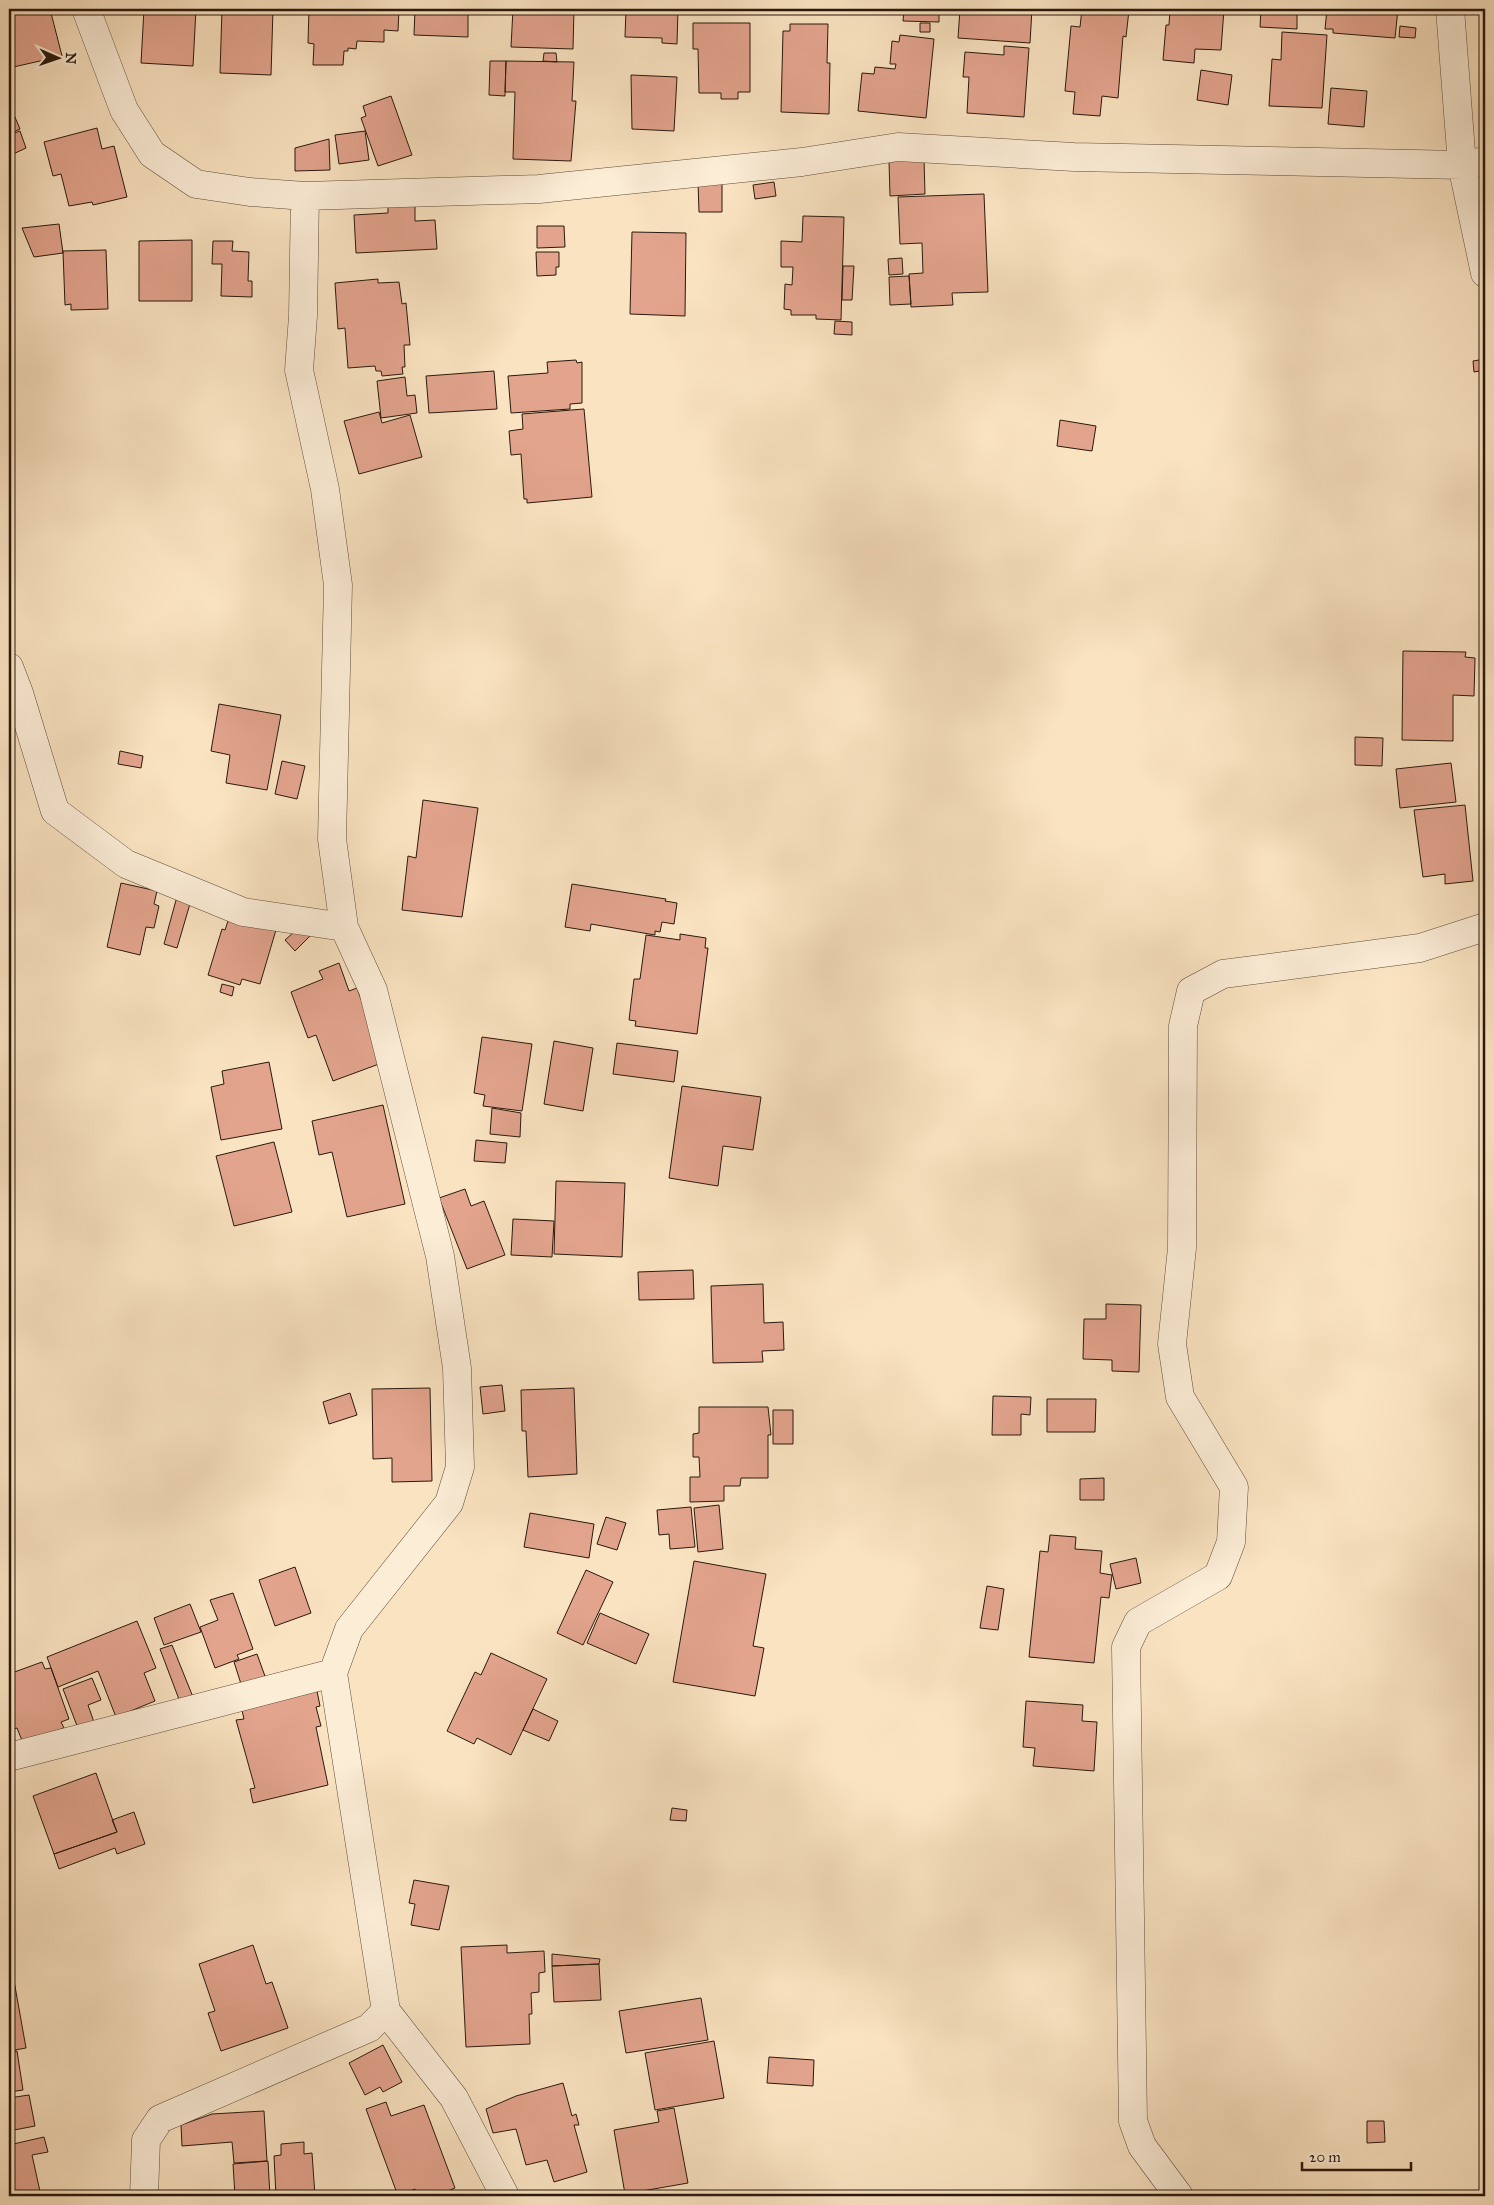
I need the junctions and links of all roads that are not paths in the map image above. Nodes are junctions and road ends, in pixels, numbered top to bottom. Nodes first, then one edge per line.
1 (86, 9) edge
2 (1450, 9) edge
3 (1474, 163) edge
4 (305, 196) junction
5 (1485, 273) edge
6 (9, 667) edge
7 (344, 927) junction
8 (1485, 927) edge
9 (333, 1673) junction
10 (9, 1757) edge
11 (386, 2012) junction
12 (144, 2196) edge
13 (504, 2196) edge
14 (1179, 2196) edge

1 - 4 street
2 - 3 street
3 - 4 street
3 - 5 street
4 - 7 street
6 - 7 street
7 - 9 street
8 - 14 street
9 - 10 street
9 - 11 street
11 - 12 street
11 - 13 street

